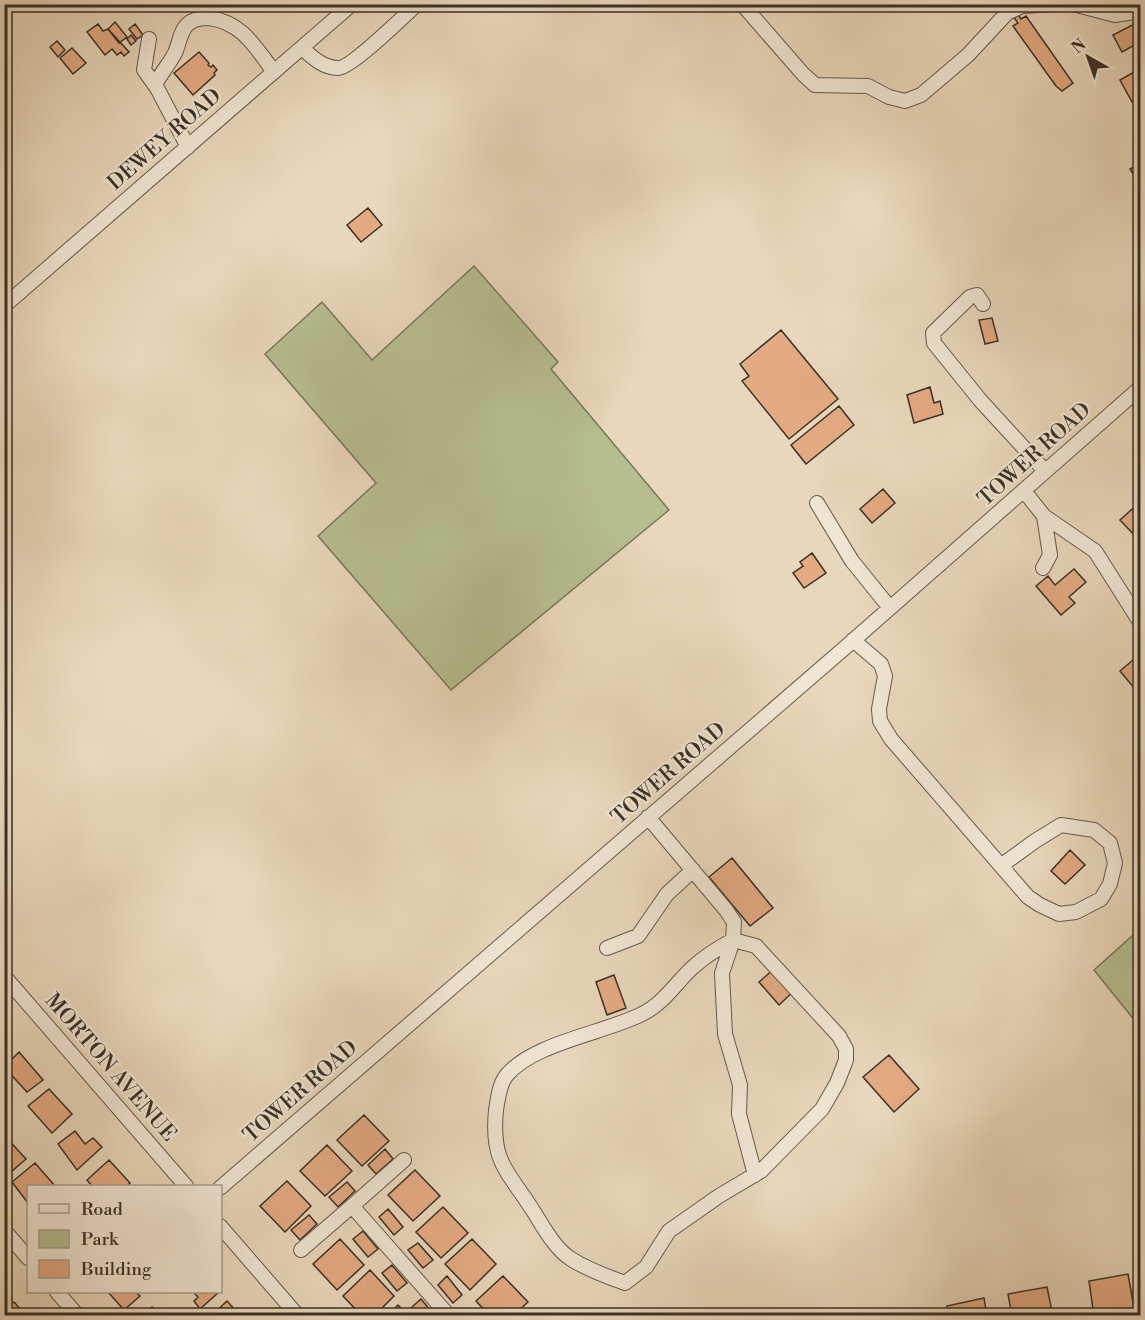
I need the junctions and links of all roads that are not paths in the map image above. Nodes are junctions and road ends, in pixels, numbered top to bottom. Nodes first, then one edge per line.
1 (352, 4) edge
2 (417, 4) edge
3 (742, 4) edge
4 (1055, 4) edge
5 (1073, 4) edge
6 (1140, 11) edge
7 (149, 39) dead end
8 (302, 48) junction
9 (274, 72) junction
10 (155, 84) junction
11 (188, 147) junction
12 (982, 304) dead end
13 (4, 306) edge
14 (1140, 388) edge
15 (1045, 471) junction
16 (1024, 491) junction
17 (817, 503) dead end
18 (1044, 516) junction
19 (1043, 568) dead end
20 (890, 608) junction
21 (1140, 622) edge
22 (854, 640) junction
23 (648, 818) junction
24 (1002, 865) junction
25 (693, 870) junction
26 (733, 940) junction
27 (607, 948) dead end
28 (4, 976) edge
29 (404, 1161) dead end
30 (755, 1175) junction
31 (185, 1185) edge
32 (222, 1186) edge
33 (352, 1206) junction
34 (222, 1228) edge
35 (4, 1230) edge
36 (301, 1250) dead end
37 (27, 1257) edge
38 (58, 1293) edge
39 (78, 1316) edge
40 (297, 1316) edge
41 (449, 1316) edge

1 - 8 street, DEWEY ROAD
2 - 8 street
3 - 4 street
5 - 6 street
7 - 10 street
8 - 9 street, DEWEY ROAD
9 - 10 street
9 - 11 street, DEWEY ROAD
10 - 11 street
11 - 13 street, DEWEY ROAD
12 - 15 street
14 - 15 street, TOWER ROAD
15 - 16 street, TOWER ROAD
16 - 18 street
16 - 20 street, TOWER ROAD
17 - 20 street
18 - 19 street
18 - 21 street
20 - 22 street, TOWER ROAD
22 - 23 street, TOWER ROAD
22 - 24 street
23 - 25 street
23 - 32 street, TOWER ROAD
24 - 24 street
25 - 26 street
25 - 27 street
26 - 30 street
26 - 30 street
26 - 30 street
28 - 31 street, MORTON AVENUE
29 - 33 street
33 - 36 street
33 - 41 street
34 - 40 street
35 - 37 street
38 - 39 street

